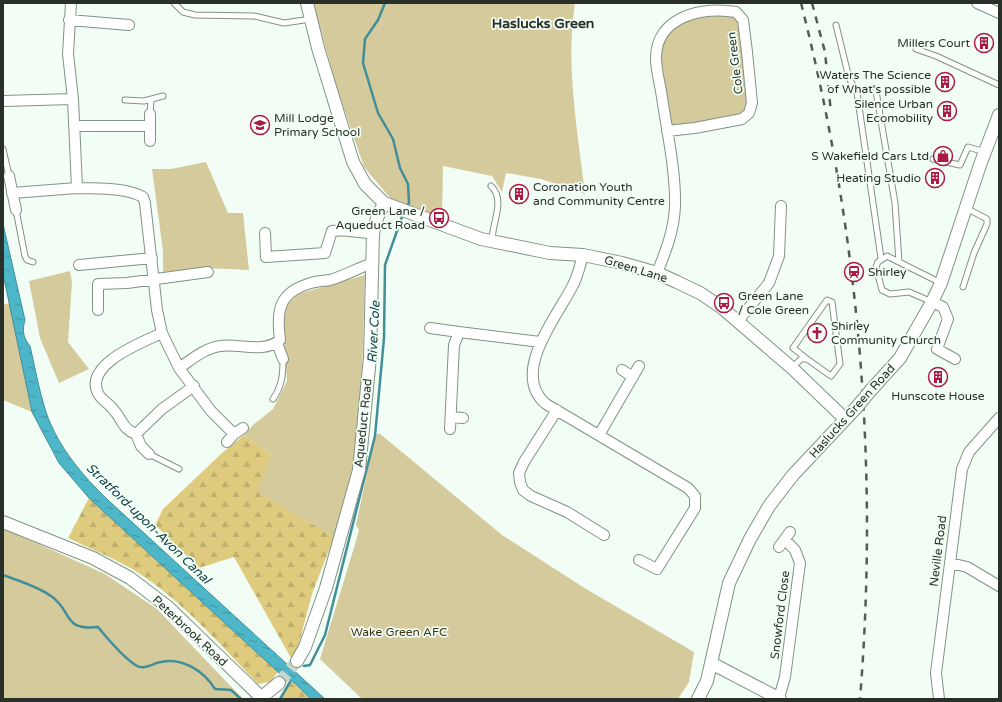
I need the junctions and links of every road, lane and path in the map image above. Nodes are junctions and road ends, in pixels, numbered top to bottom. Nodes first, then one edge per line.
1 (71, 3) edge
2 (174, 3) edge
3 (307, 3) edge
4 (977, 3) edge
5 (999, 13) edge
6 (311, 19) junction
7 (70, 20) junction
8 (129, 25) dead end
9 (836, 25) dead end
10 (916, 49) dead end
11 (999, 85) edge
12 (876, 91) dead end
13 (163, 96) dead end
14 (73, 99) junction
15 (125, 100) dead end
16 (151, 100) junction
17 (3, 101) edge
18 (150, 114) joint
19 (999, 116) edge
20 (74, 126) junction
21 (149, 126) junction
22 (667, 131) junction
23 (150, 141) dead end
24 (3, 149) edge
25 (985, 152) junction
26 (933, 159) dead end
27 (9, 176) joint
28 (491, 186) dead end
29 (76, 188) junction
30 (12, 193) junction
31 (384, 203) junction
32 (781, 206) dead end
33 (966, 208) junction
34 (16, 210) joint
35 (265, 233) dead end
36 (373, 233) junction
37 (492, 242) junction
38 (583, 255) junction
39 (152, 258) junction
40 (881, 258) junction
41 (33, 262) dead end
42 (373, 262) junction
43 (899, 262) junction
44 (79, 265) dead end
45 (208, 272) dead end
46 (657, 273) junction
47 (155, 279) junction
48 (941, 283) junction
49 (963, 287) dead end
50 (932, 302) junction
51 (98, 310) dead end
52 (738, 321) junction
53 (430, 328) dead end
54 (459, 332) junction
55 (162, 333) junction
56 (540, 342) junction
57 (277, 343) junction
58 (283, 359) joint
59 (807, 359) junction
60 (955, 359) dead end
61 (639, 366) dead end
62 (179, 368) junction
63 (792, 368) junction
64 (622, 370) dead end
65 (633, 377) junction
66 (194, 386) junction
67 (273, 399) dead end
68 (557, 410) junction
69 (451, 417) junction
70 (463, 418) dead end
71 (999, 418) edge
72 (845, 419) junction
73 (243, 428) dead end
74 (450, 429) dead end
75 (136, 434) junction
76 (234, 434) junction
77 (599, 435) junction
78 (227, 442) dead end
79 (149, 454) joint
80 (179, 469) dead end
81 (3, 522) edge
82 (604, 535) dead end
83 (785, 539) dead end
84 (639, 560) dead end
85 (950, 563) junction
86 (999, 586) edge
87 (297, 660) tunnel mouth
88 (711, 664) junction
89 (279, 682) tunnel mouth
90 (262, 698) edge
91 (780, 698) edge
92 (698, 699) edge
93 (939, 699) edge

1 - 7 street
2 - 6 lane
3 - 6 street
4 - 5 street
6 - 31 street
7 - 8 street
7 - 14 street
9 - 40 lane
10 - 11 lane
12 - 43 lane
13 - 16 lane
14 - 17 street
14 - 20 street
15 - 16 lane
16 - 18 lane
18 - 21 street
19 - 25 street, Haslucks Green Road
20 - 21 street
20 - 29 street
21 - 23 street
22 - 22 street, Cole Green
22 - 46 street, Cole Green
24 - 27 lane
25 - 26 lane
25 - 33 street, Haslucks Green Road
27 - 30 street
28 - 37 lane
29 - 30 street
29 - 39 street
30 - 34 street
31 - 36 street, Aqueduct Road
31 - 37 street, Green Lane
32 - 52 street
33 - 48 street, Haslucks Green Road
33 - 49 lane
34 - 41 lane
35 - 36 street
36 - 42 street, Aqueduct Road
37 - 38 street, Green Lane
38 - 46 street, Green Lane
38 - 56 street
39 - 44 street
39 - 47 street
40 - 43 lane
40 - 50 lane
42 - 57 street
42 - 87 street, Aqueduct Road
43 - 48 lane
45 - 47 street
46 - 52 street, Green Lane
47 - 51 street
47 - 55 street
48 - 50 street, Haslucks Green Road
50 - 60 street
50 - 72 street, Haslucks Green Road, bridge
52 - 63 street, Green Lane
53 - 54 street
54 - 56 street
54 - 69 street
55 - 62 street
55 - 75 street
56 - 68 street
57 - 58 street
57 - 62 street
58 - 67 lane
59 - 59 lane
59 - 63 lane
61 - 65 street
62 - 66 street
63 - 72 street, Green Lane
64 - 65 street
65 - 77 street
66 - 75 street
66 - 76 street
68 - 77 street
68 - 82 street
69 - 70 street
69 - 74 street
71 - 85 street, Neville Road
72 - 88 street, Haslucks Green Road
73 - 76 street
75 - 79 street
76 - 78 street
77 - 84 street
79 - 80 lane
81 - 90 street, Peterbrook Road
83 - 91 street, Snowford Close
85 - 86 street
85 - 93 street, Neville Road
88 - 91 street
88 - 92 street, Haslucks Green Road
89 - 90 street

